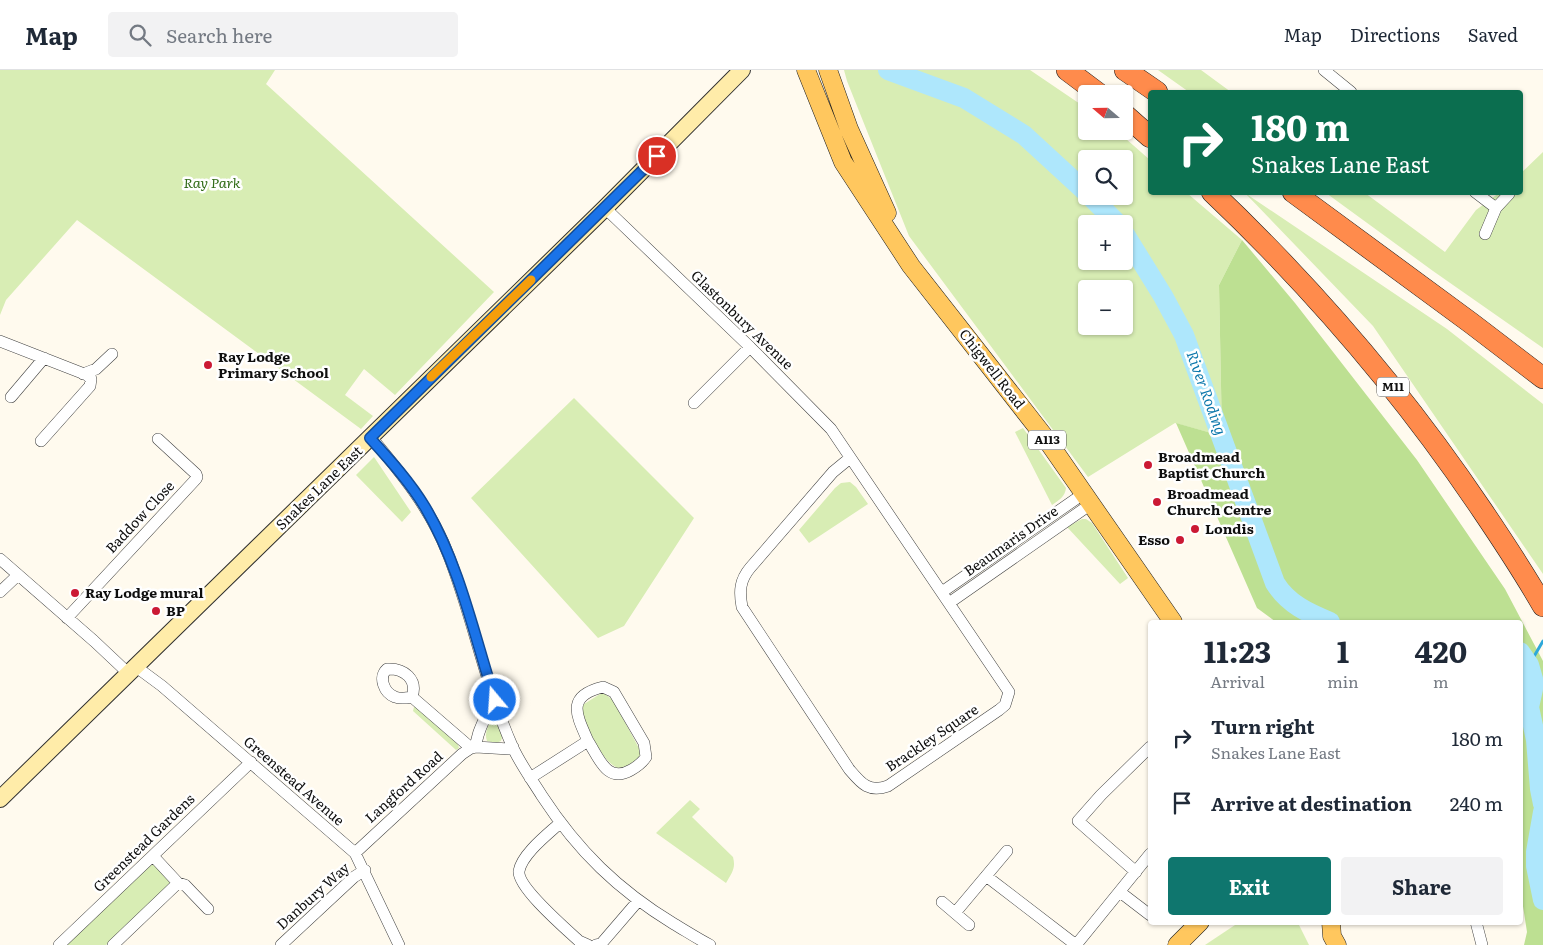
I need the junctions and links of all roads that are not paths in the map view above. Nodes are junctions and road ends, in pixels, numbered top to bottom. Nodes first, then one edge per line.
1 (742, 70) edge
2 (806, 70) edge
3 (828, 70) edge
4 (1067, 70) edge
5 (1125, 70) edge
6 (1324, 70) edge
7 (1087, 85) edge
8 (1154, 90) edge
9 (1349, 90) edge
10 (1133, 122) edge
11 (1148, 135) edge
12 (1215, 195) edge
13 (1297, 195) edge
14 (1479, 195) edge
15 (1508, 195) edge
16 (605, 208) junction
17 (1496, 208) junction
18 (1485, 234) dead end
19 (910, 266) junction
20 (0, 341) edge
21 (750, 347) junction
22 (112, 354) dead end
23 (44, 358) junction
24 (85, 374) junction
25 (1543, 378) edge
26 (11, 396) dead end
27 (694, 403) dead end
28 (158, 438) dead end
29 (370, 438) junction
30 (41, 441) dead end
31 (850, 458) junction
32 (1087, 499) junction
33 (0, 559) edge
34 (18, 575) junction
35 (0, 592) edge
36 (942, 592) junction
37 (949, 603) junction
38 (1543, 606) edge
39 (67, 618) junction
40 (1172, 620) edge
41 (132, 670) junction
42 (412, 697) dead end
43 (495, 700) junction
44 (588, 740) junction
45 (474, 747) junction
46 (513, 747) junction
47 (1148, 749) edge
48 (251, 762) junction
49 (530, 778) junction
50 (0, 799) edge
51 (560, 824) junction
52 (1007, 851) dead end
53 (355, 853) junction
54 (153, 856) junction
55 (1148, 857) edge
56 (364, 870) junction
57 (1136, 872) junction
58 (986, 876) junction
59 (178, 883) junction
60 (1120, 892) junction
61 (638, 901) junction
62 (942, 902) dead end
63 (208, 909) dead end
64 (955, 913) junction
65 (1148, 913) edge
66 (969, 925) dead end
67 (1197, 925) edge
68 (1322, 925) edge
69 (1477, 925) edge
70 (1333, 934) edge
71 (59, 945) edge
72 (113, 945) edge
73 (281, 945) edge
74 (399, 945) edge
75 (588, 945) edge
76 (596, 945) edge
77 (710, 945) edge
78 (1076, 945) edge
79 (1177, 945) edge
80 (1482, 945) edge

1 - 16 street, Snakes Lane East
2 - 19 main road, Chigwell Road / A113
3 - 19 main road, Chigwell Road / A113
4 - 7 highway
5 - 8 highway
6 - 9 street
10 - 11 highway
12 - 38 highway, M11
13 - 25 highway
14 - 17 street
15 - 17 street
16 - 21 street, Glastonbury Avenue
16 - 29 street, Snakes Lane East
17 - 18 street
19 - 32 main road, Chigwell Road / A113
20 - 23 street
21 - 27 street
21 - 31 street, Glastonbury Avenue
22 - 24 street
23 - 24 street
23 - 26 street
24 - 30 street
28 - 39 street, Baddow Close
29 - 41 street, Snakes Lane East
29 - 43 street
31 - 36 street, Brackley Square
31 - 37 street, Brackley Square
32 - 36 street, Beaumaris Drive
32 - 37 street, Beaumaris Drive
32 - 40 main road, Chigwell Road / A113
33 - 34 street, Greenstead Avenue
34 - 35 street
34 - 39 street, Greenstead Avenue
36 - 37 street, Brackley Square
39 - 41 street, Greenstead Avenue
41 - 48 street, Greenstead Avenue
41 - 50 street, Snakes Lane East
42 - 45 street
43 - 45 street
43 - 46 street
44 - 44 street
44 - 49 street
45 - 46 street
45 - 53 street, Langford Road
46 - 49 street
47 - 57 street
48 - 53 street, Greenstead Avenue
48 - 54 street, Greenstead Gardens
49 - 51 street
51 - 61 street
51 - 75 street
52 - 58 street
53 - 56 street, Greenstead Avenue
54 - 59 street
54 - 71 street, Greenstead Gardens
55 - 57 street
56 - 73 street, Danbury Way
56 - 74 street, Greenstead Avenue
57 - 60 street
58 - 64 street
58 - 78 street
59 - 63 street
59 - 72 street
60 - 65 street
60 - 78 street
61 - 76 street
61 - 77 street
62 - 64 street
64 - 66 street
67 - 79 main road
68 - 70 main road
69 - 80 street

